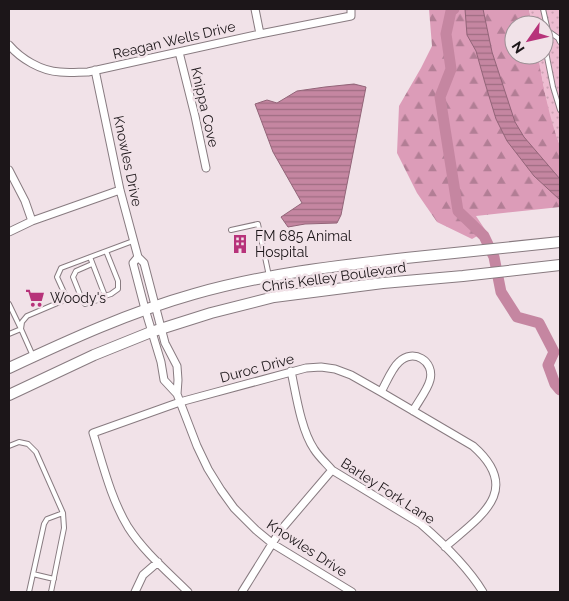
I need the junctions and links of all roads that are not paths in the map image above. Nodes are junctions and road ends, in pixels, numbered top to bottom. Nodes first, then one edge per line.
1 (255, 9) edge
2 (351, 12) edge
3 (260, 34) junction
4 (9, 45) edge
5 (179, 52) junction
6 (548, 65) edge
7 (96, 70) junction
8 (560, 110) edge
9 (206, 168) dead end
10 (9, 170) edge
11 (120, 190) junction
12 (32, 221) junction
13 (231, 230) dead end
14 (9, 232) edge
15 (133, 241) junction
16 (560, 242) edge
17 (106, 251) junction
18 (90, 257) junction
19 (92, 264) junction
20 (560, 265) edge
21 (269, 276) junction
22 (105, 296) junction
23 (9, 304) edge
24 (150, 308) junction
25 (21, 329) junction
26 (156, 331) junction
27 (9, 334) edge
28 (33, 356) junction
29 (9, 368) edge
30 (291, 371) junction
31 (381, 392) junction
32 (177, 394) junction
33 (9, 395) edge
34 (180, 402) junction
35 (413, 411) junction
36 (9, 446) edge
37 (332, 470) junction
38 (63, 513) junction
39 (272, 544) junction
40 (445, 547) junction
41 (158, 562) junction
42 (33, 574) junction
43 (54, 579) junction
44 (29, 592) edge
45 (51, 592) edge
46 (135, 592) edge
47 (188, 592) edge
48 (242, 592) edge
49 (352, 592) edge
50 (483, 592) edge

1 - 3 street
2 - 3 street, Reagan Wells Drive
3 - 5 street, Reagan Wells Drive
4 - 7 street, Reagan Wells Drive
5 - 7 street, Reagan Wells Drive
5 - 9 street, Knippa Cove
6 - 8 lane
7 - 11 street, Knowles Drive
10 - 12 street
11 - 12 street
11 - 15 street, Knowles Drive
12 - 14 street
13 - 21 lane
15 - 17 lane
15 - 24 street, Knowles Drive
16 - 21 main road, Chris Kelley Boulevard
17 - 18 lane
17 - 22 lane
18 - 19 lane
18 - 25 lane
19 - 22 lane
19 - 22 lane
20 - 26 main road, Chris Kelley Boulevard
21 - 24 main road, Chris Kelley Boulevard
23 - 25 lane
24 - 26 street, Knowles Drive
24 - 28 main road, Chris Kelley Boulevard
25 - 27 lane
25 - 28 lane
26 - 32 street, Knowles Drive
26 - 32 street, Knowles Drive
26 - 33 main road, Chris Kelley Boulevard
28 - 29 main road, Chris Kelley Boulevard
30 - 31 street, Duroc Drive
30 - 34 street, Duroc Drive
30 - 37 street, Barley Fork Lane
31 - 35 street, Duroc Drive
31 - 35 street
32 - 34 street, Knowles Drive
34 - 39 street, Knowles Drive
34 - 41 street, Duroc Drive
35 - 40 street, Duroc Drive
36 - 38 lane
37 - 39 street
37 - 40 street, Barley Fork Lane
38 - 42 lane
38 - 43 lane
39 - 48 street
39 - 49 street, Knowles Drive
40 - 50 street, Barley Fork Lane
41 - 46 street
41 - 47 street, Duroc Drive
42 - 43 lane
42 - 44 lane
43 - 45 lane

